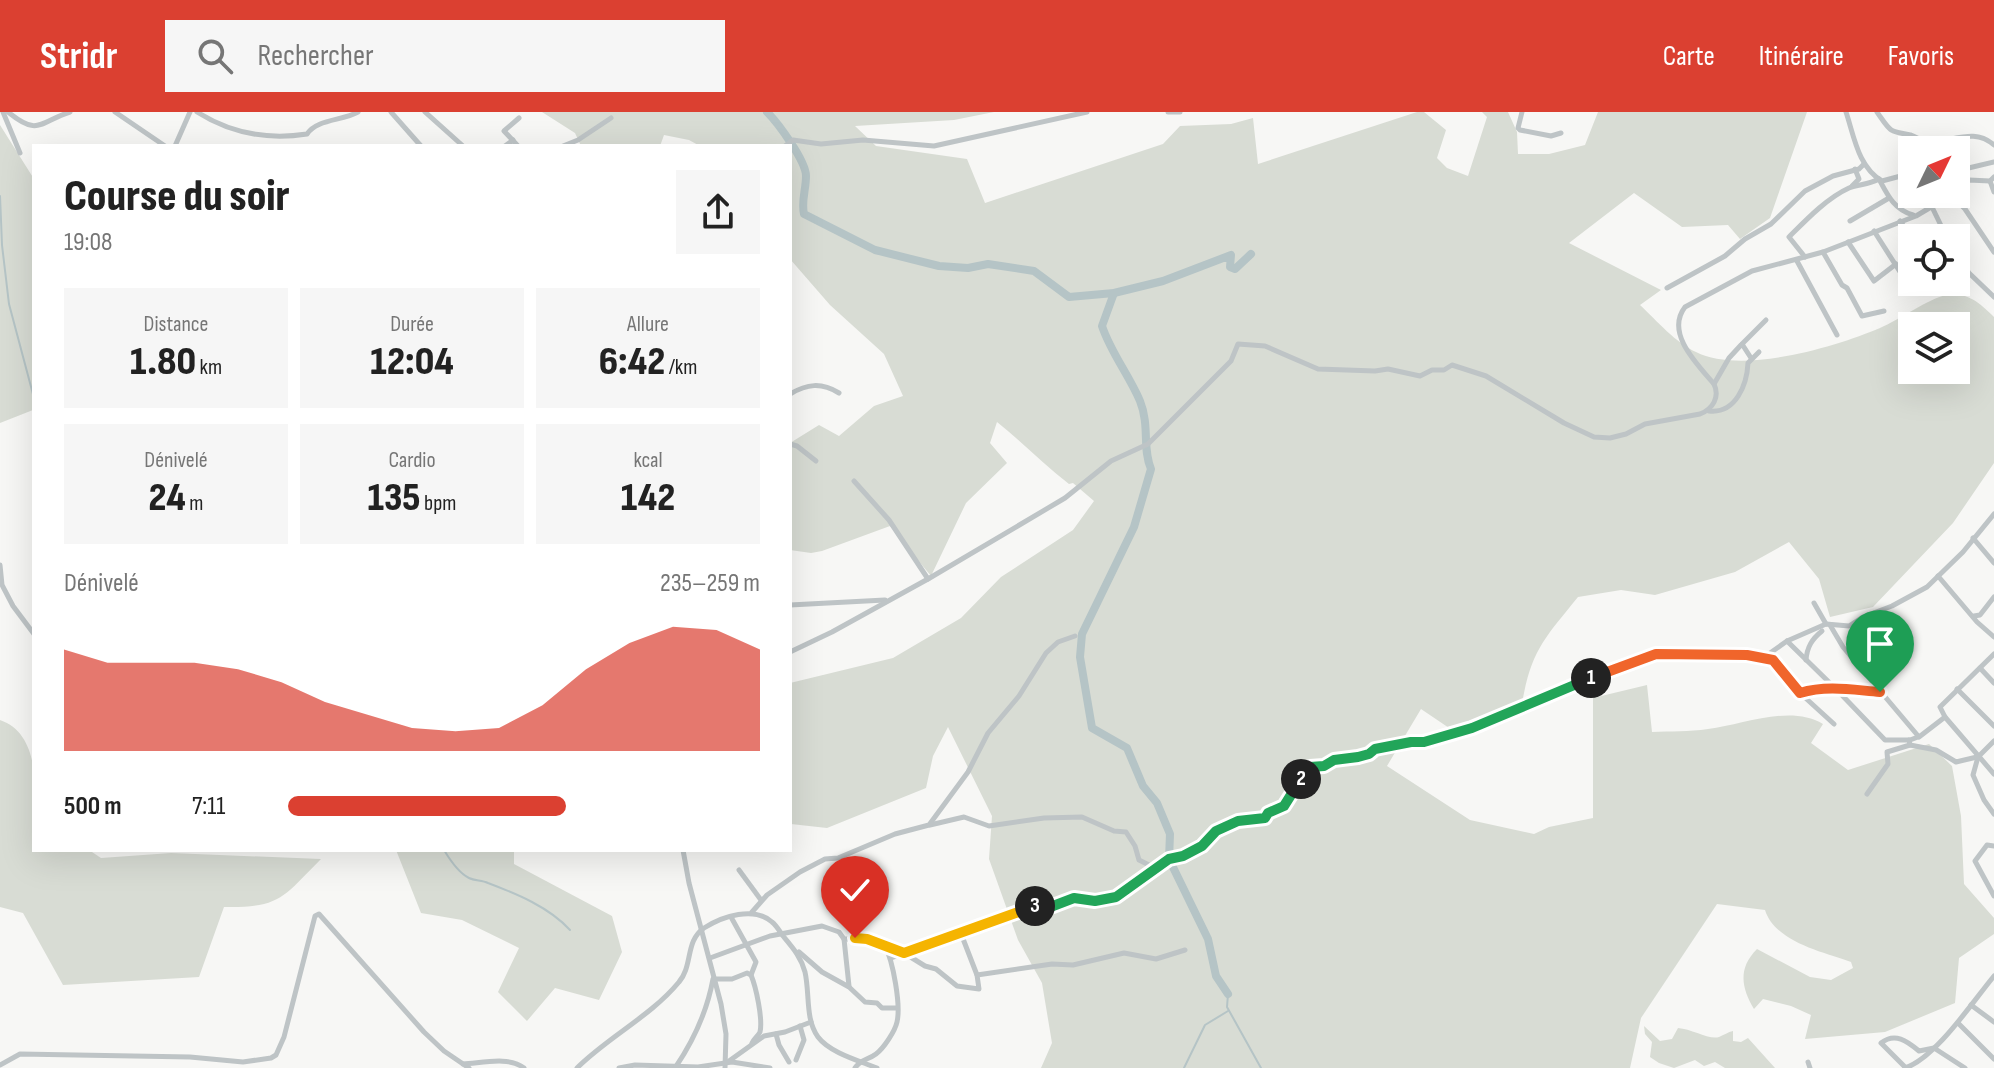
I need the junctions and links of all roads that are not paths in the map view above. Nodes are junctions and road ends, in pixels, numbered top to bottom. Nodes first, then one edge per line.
1 (5, 112) edge
2 (70, 112) edge
3 (115, 112) edge
4 (190, 112) edge
5 (197, 112) edge
6 (358, 112) edge
7 (391, 112) edge
8 (425, 112) edge
9 (1087, 112) edge
10 (1180, 112) edge
11 (1522, 112) edge
12 (1846, 112) edge
13 (1877, 112) edge
14 (1168, 113) edge
15 (519, 118) dead end
16 (611, 118) dead end
17 (185, 119) junction
18 (207, 119) junction
19 (1561, 133) dead end
20 (513, 140) junction
21 (787, 143) edge
22 (162, 144) edge
23 (176, 144) edge
24 (419, 144) edge
25 (461, 144) edge
26 (508, 144) edge
27 (516, 144) edge
28 (568, 144) edge
29 (1994, 145) edge
30 (20, 153) dead end
31 (1994, 162) edge
32 (1864, 164) junction
33 (1970, 168) edge
34 (1855, 169) junction
35 (1898, 176) edge
36 (1879, 179) junction
37 (1992, 179) edge
38 (1970, 180) edge
39 (1852, 187) junction
40 (1994, 192) edge
41 (1889, 198) junction
42 (1930, 208) edge
43 (1964, 208) edge
44 (1916, 216) junction
45 (1850, 221) dead end
46 (1899, 221) junction
47 (1901, 224) edge
48 (1874, 231) junction
49 (1848, 242) junction
50 (1823, 252) junction
51 (1994, 252) edge
52 (1805, 257) junction
53 (1797, 261) junction
54 (1896, 264) junction
55 (1898, 268) edge
56 (1970, 274) edge
57 (1667, 288) dead end
58 (1994, 297) edge
59 (1884, 311) dead end
60 (1766, 320) dead end
61 (1837, 335) dead end
62 (1742, 344) junction
63 (1759, 352) dead end
64 (1751, 358) junction
65 (1714, 384) junction
66 (792, 393) edge
67 (839, 393) dead end
68 (1709, 411) junction
69 (792, 445) edge
70 (816, 461) dead end
71 (854, 481) dead end
72 (1994, 515) edge
73 (1973, 538) junction
74 (1994, 563) edge
75 (0, 565) edge
76 (1937, 575) junction
77 (928, 579) junction
78 (906, 591) junction
79 (1994, 597) edge
80 (1814, 603) dead end
81 (792, 605) edge
82 (1974, 616) junction
83 (1829, 626) junction
84 (1814, 629) junction
85 (32, 631) edge
86 (1822, 631) junction
87 (1075, 636) dead end
88 (1994, 637) edge
89 (1787, 641) junction
90 (792, 651) edge
91 (1994, 654) edge
92 (1763, 658) junction
93 (1806, 660) junction
94 (1980, 668) junction
95 (1994, 683) edge
96 (1836, 689) junction
97 (1957, 689) junction
98 (1880, 692) junction
99 (1800, 693) junction
100 (1945, 717) junction
101 (1834, 724) dead end
102 (1994, 726) edge
103 (1919, 737) junction
104 (1994, 741) edge
105 (1909, 743) junction
106 (1978, 757) junction
107 (1994, 774) edge
108 (1867, 794) dead end
109 (1994, 814) edge
110 (929, 825) junction
111 (1994, 846) edge
112 (683, 852) edge
113 (1157, 869) junction
114 (739, 870) dead end
115 (1994, 896) edge
116 (761, 900) junction
117 (752, 912) junction
118 (731, 917) junction
119 (702, 929) junction
120 (960, 931) junction
121 (782, 935) junction
122 (844, 939) junction
123 (746, 944) junction
124 (884, 945) junction
125 (795, 949) junction
126 (1185, 950) dead end
127 (904, 953) junction
128 (710, 958) junction
129 (891, 958) junction
130 (751, 975) junction
131 (977, 975) junction
132 (713, 979) junction
133 (1993, 980) edge
134 (849, 987) junction
135 (1971, 1005) junction
136 (897, 1008) junction
137 (811, 1022) junction
138 (1994, 1022) edge
139 (1958, 1023) junction
140 (800, 1026) junction
141 (776, 1034) junction
142 (752, 1043) junction
143 (1934, 1048) junction
144 (1994, 1059) edge
145 (860, 1061) junction
146 (463, 1064) junction
147 (0, 1065) edge
148 (676, 1066) edge
149 (725, 1066) edge
150 (469, 1068) edge
151 (524, 1068) edge
152 (577, 1068) edge
153 (619, 1068) edge
154 (770, 1068) edge
155 (855, 1068) edge
156 (877, 1068) edge
157 (1908, 1068) edge
158 (1965, 1068) edge

1 - 2 street
1 - 30 street
3 - 22 street
4 - 17 street
5 - 18 street
6 - 18 street
7 - 24 street
8 - 25 street
9 - 21 street
10 - 14 street
11 - 19 street
12 - 32 street
13 - 29 street
15 - 20 street
16 - 28 street
17 - 18 street
17 - 23 street
20 - 26 street
20 - 27 street
31 - 33 street
32 - 34 street
32 - 36 street
34 - 39 street
34 - 57 street
35 - 36 street
36 - 39 street
36 - 41 street
37 - 38 street
37 - 40 street
39 - 52 street
41 - 44 street
41 - 45 street
42 - 44 street
43 - 51 street
44 - 46 street
46 - 47 street
46 - 48 street
48 - 49 street
48 - 54 street
49 - 50 street
49 - 54 street
50 - 52 street
50 - 59 street
52 - 53 street
53 - 61 street
53 - 65 street
54 - 55 street
56 - 58 street
60 - 62 street
62 - 64 street
62 - 65 street
63 - 64 street
64 - 68 street
65 - 68 street
66 - 67 street
68 - 77 street
69 - 70 street
71 - 77 street
72 - 73 street
73 - 74 street
73 - 76 street
75 - 85 street
76 - 82 street
76 - 83 street
77 - 78 street
78 - 81 street
78 - 90 street
79 - 82 street
80 - 83 street
82 - 88 street
83 - 84 street
83 - 86 street
83 - 98 street
84 - 86 street
84 - 89 street
86 - 93 street
87 - 110 street
89 - 92 street
89 - 93 street
91 - 94 street
92 - 99 street
92 - 113 street
93 - 96 street
94 - 95 street
94 - 97 street
96 - 98 street
96 - 99 street
96 - 105 street
97 - 100 street
97 - 102 street
98 - 103 street
99 - 101 street
100 - 103 street
100 - 106 street
103 - 105 street
104 - 106 street
105 - 106 street
105 - 108 street
106 - 107 street
106 - 109 street
110 - 113 street
110 - 116 street
111 - 115 street
112 - 119 street
113 - 120 street
114 - 116 street
116 - 117 street
117 - 118 street
117 - 121 street
118 - 119 street
118 - 123 street
119 - 128 street
119 - 152 street
120 - 127 street
120 - 131 street
121 - 122 street
121 - 123 street
121 - 125 street
122 - 124 street
122 - 134 street
123 - 128 street
123 - 130 street
124 - 127 street
124 - 129 street
125 - 134 street
125 - 137 street
126 - 131 street
127 - 129 street
127 - 131 street
128 - 132 street
129 - 136 street
130 - 132 street
130 - 142 street
132 - 148 street
132 - 149 street
133 - 135 street
134 - 136 street
135 - 138 street
135 - 139 street
136 - 145 street
137 - 140 street
137 - 145 street
139 - 143 street
139 - 144 street
140 - 141 street
140 - 141 street
141 - 142 street
142 - 149 street
143 - 157 street
143 - 157 street
143 - 158 street
145 - 155 street
145 - 156 street
146 - 147 street
146 - 150 street
146 - 151 street
148 - 149 street
148 - 153 street
149 - 154 street

